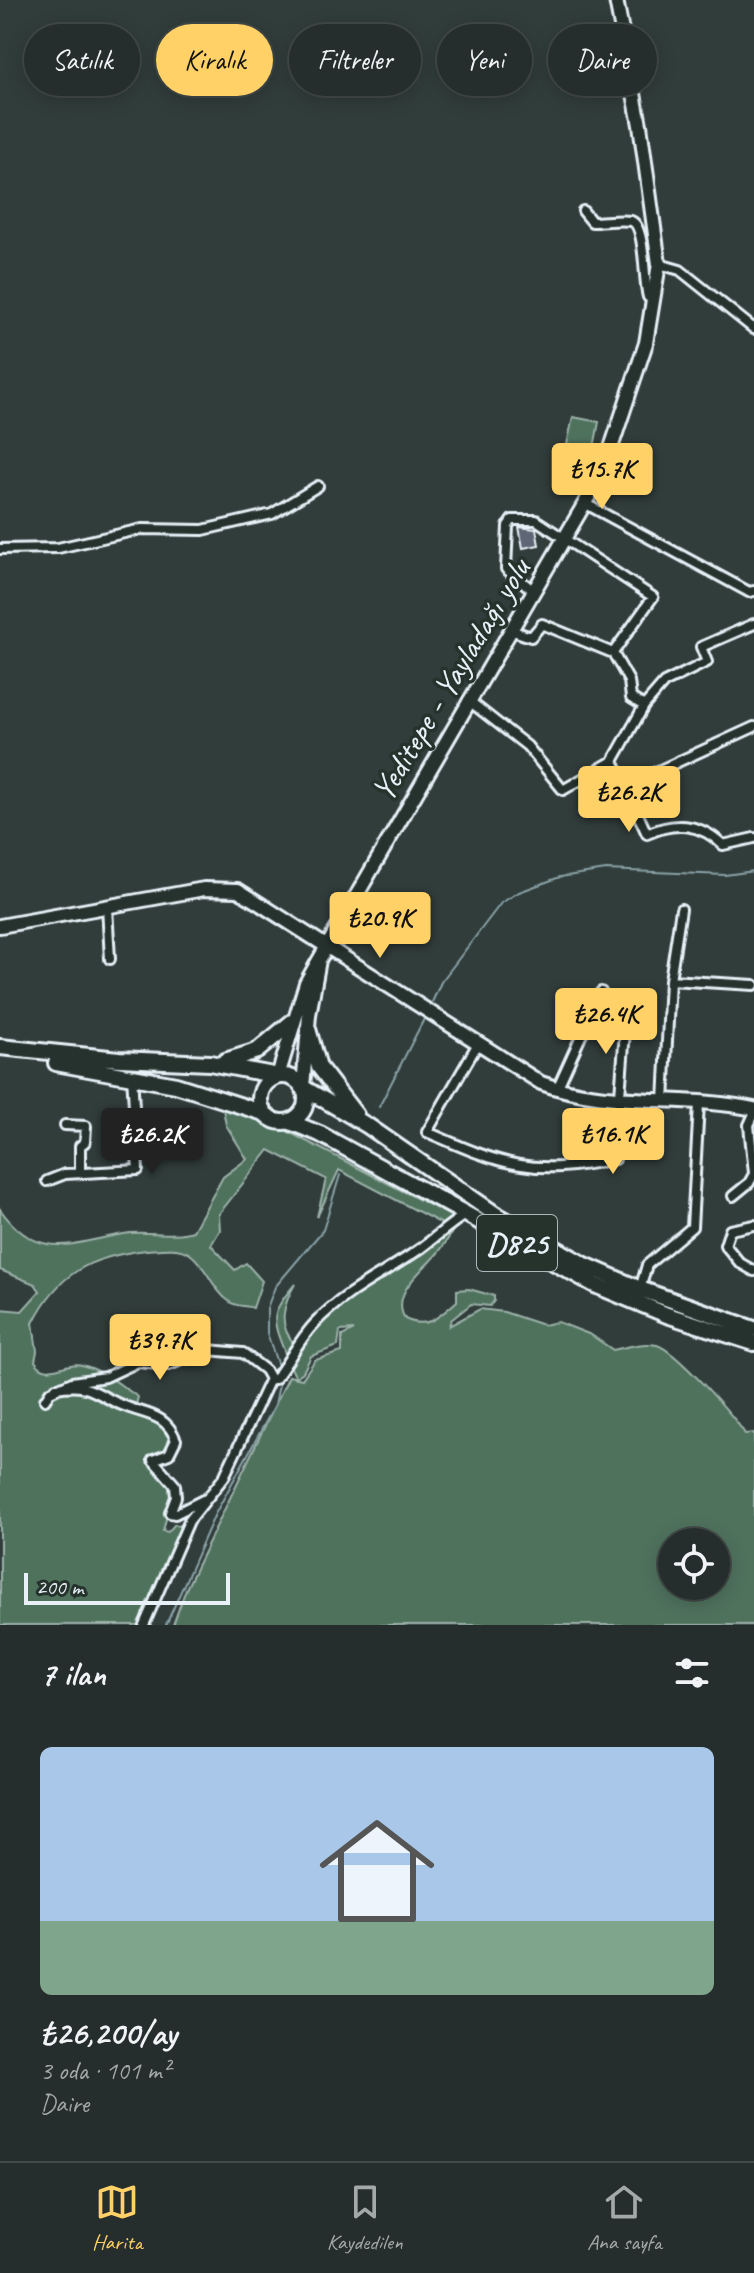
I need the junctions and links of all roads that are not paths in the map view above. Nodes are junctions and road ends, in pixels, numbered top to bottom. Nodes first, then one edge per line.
1 (616, 0) edge
2 (621, 24) edge
3 (634, 96) edge
4 (583, 211) dead end
5 (659, 264) junction
6 (653, 301) junction
7 (754, 329) edge
8 (318, 486) dead end
9 (586, 504) junction
10 (565, 542) junction
11 (0, 549) edge
12 (534, 591) junction
13 (754, 591) edge
14 (754, 624) edge
15 (510, 630) junction
16 (613, 653) junction
17 (468, 700) junction
18 (644, 706) junction
19 (754, 727) edge
20 (613, 761) junction
21 (623, 787) junction
22 (754, 838) edge
23 (107, 907) junction
24 (681, 909) dead end
25 (0, 926) edge
26 (328, 947) junction
27 (110, 959) dead end
28 (319, 960) junction
29 (670, 980) junction
30 (754, 985) edge
31 (601, 992) dead end
32 (626, 1019) dead end
33 (292, 1022) junction
34 (308, 1029) junction
35 (477, 1045) junction
36 (0, 1047) edge
37 (0, 1056) edge
38 (210, 1063) junction
39 (132, 1075) junction
40 (278, 1076) junction
41 (303, 1087) junction
42 (557, 1089) junction
43 (620, 1096) junction
44 (664, 1102) junction
45 (699, 1104) junction
46 (754, 1111) edge
47 (264, 1113) junction
48 (290, 1122) junction
49 (65, 1125) dead end
50 (368, 1126) junction
51 (80, 1173) junction
52 (754, 1174) edge
53 (47, 1181) dead end
54 (733, 1196) dead end
55 (466, 1214) junction
56 (754, 1225) edge
57 (754, 1271) edge
58 (640, 1289) junction
59 (754, 1329) edge
60 (754, 1343) edge
61 (272, 1379) junction
62 (56, 1388) junction
63 (45, 1400) dead end
64 (206, 1498) junction
65 (144, 1625) edge

1 - 2 main road, Yeditepe - Yayladağı yolu
3 - 5 main road, Yeditepe - Yayladağı yolu
4 - 6 street
5 - 6 main road, Yeditepe - Yayladağı yolu
5 - 7 street
6 - 9 main road, Yeditepe - Yayladağı yolu
8 - 11 street
9 - 10 main road, Yeditepe - Yayladağı yolu
9 - 13 street
10 - 12 main road, Yeditepe - Yayladağı yolu
10 - 12 street
10 - 16 street
12 - 15 main road, Yeditepe - Yayladağı yolu
14 - 18 street
15 - 16 street
15 - 17 main road, Yeditepe - Yayladağı yolu
16 - 18 street
17 - 20 street
17 - 26 main road, Yeditepe - Yayladağı yolu
18 - 20 street
19 - 21 street
20 - 21 street
21 - 22 street
23 - 25 main road
23 - 26 main road
23 - 27 street
24 - 29 street
26 - 28 main road, Yeditepe - Yayladağı yolu
26 - 35 main road
28 - 33 main road, Yeditepe - Yayladağı yolu
28 - 34 main road, Yeditepe - Yayladağı yolu
29 - 30 street
29 - 44 street
31 - 42 street
32 - 43 street
33 - 38 highway
33 - 40 main road, Yeditepe - Yayladağı yolu
34 - 41 main road, Yeditepe - Yayladağı yolu
34 - 50 highway
35 - 42 main road
35 - 43 street
36 - 38 highway
37 - 39 highway
38 - 40 highway
39 - 47 highway
39 - 51 street
40 - 41 highway
40 - 47 highway
41 - 48 highway
41 - 50 highway, D825
42 - 43 main road
43 - 44 main road
44 - 45 main road
45 - 46 main road
45 - 58 street
46 - 52 street
47 - 48 highway
48 - 55 highway, D825
49 - 51 street
50 - 58 highway, D825
51 - 53 street
52 - 54 street
55 - 60 highway, D825
55 - 61 street
56 - 57 street
58 - 59 highway, D825
61 - 62 street
61 - 64 street
62 - 63 street
62 - 64 street
64 - 65 street

